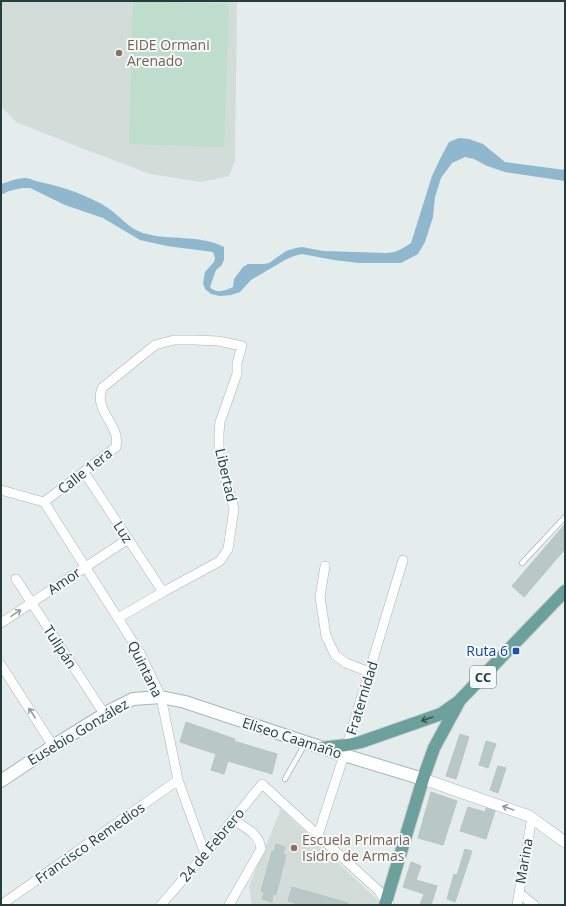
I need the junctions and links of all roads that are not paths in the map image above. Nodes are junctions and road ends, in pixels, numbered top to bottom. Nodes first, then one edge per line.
1 (242, 346) joint
2 (84, 472) junction
3 (1, 490) edge
4 (44, 502) junction
5 (565, 517) edge
6 (128, 539) junction
7 (403, 560) dead end
8 (522, 563) dead end
9 (325, 566) dead end
10 (85, 567) junction
11 (16, 579) dead end
12 (565, 591) edge
13 (163, 592) junction
14 (31, 603) junction
15 (118, 618) junction
16 (1, 623) edge
17 (1, 665) edge
18 (370, 672) junction
19 (160, 697) junction
20 (460, 700) junction
21 (105, 715) junction
22 (306, 742) junction
23 (53, 746) junction
24 (346, 750) junction
25 (2, 777) edge
26 (284, 779) dead end
27 (423, 779) junction
28 (178, 780) junction
29 (532, 817) junction
30 (233, 820) junction
31 (318, 835) junction
32 (565, 842) edge
33 (205, 854) junction
34 (519, 893) junction
35 (387, 904) edge
36 (2, 905) edge
37 (160, 905) edge
38 (228, 905) edge
39 (517, 905) edge
40 (534, 905) edge

1 - 2 street, Calle 1era
1 - 13 street, Libertad
2 - 4 street, Calle 1era
2 - 6 street, Luz
3 - 4 street
4 - 10 street, Quintana
5 - 8 lane
6 - 10 street, Amor
6 - 13 street, Luz
7 - 18 street, Fraternidad
9 - 18 street
10 - 14 street, Amor
10 - 15 street, Quintana
11 - 14 street, Tulipán
12 - 20 main road, CC
13 - 15 street, Libertad
16 -> 14 street, Amor
14 - 21 street, Tulipán
15 - 19 street, Quintana
23 -> 17 street
18 - 24 street, Fraternidad
19 - 21 main road, Eusebio González
19 - 22 main road, Eliseo Caamaño
19 - 28 street, Quintana
20 -> 24 main road
20 - 27 main road, CC
21 - 23 main road, Eusebio González
22 - 24 main road, Eliseo Caamaño
22 - 26 lane
23 - 25 main road, Eusebio González
24 - 27 main road, Eliseo Caamaño
24 - 31 street, Fraternidad
29 -> 27 street
27 - 35 main road, CC
28 - 33 street, Quintana
28 - 36 street, Francisco Remedios
29 - 32 street
29 - 34 street, Marina
30 - 31 street, 24 de Febrero
30 - 33 street, 24 de Febrero
30 - 38 street
31 - 35 street
33 - 37 street, 24 de Febrero
34 - 39 street, Marina
34 - 40 street

